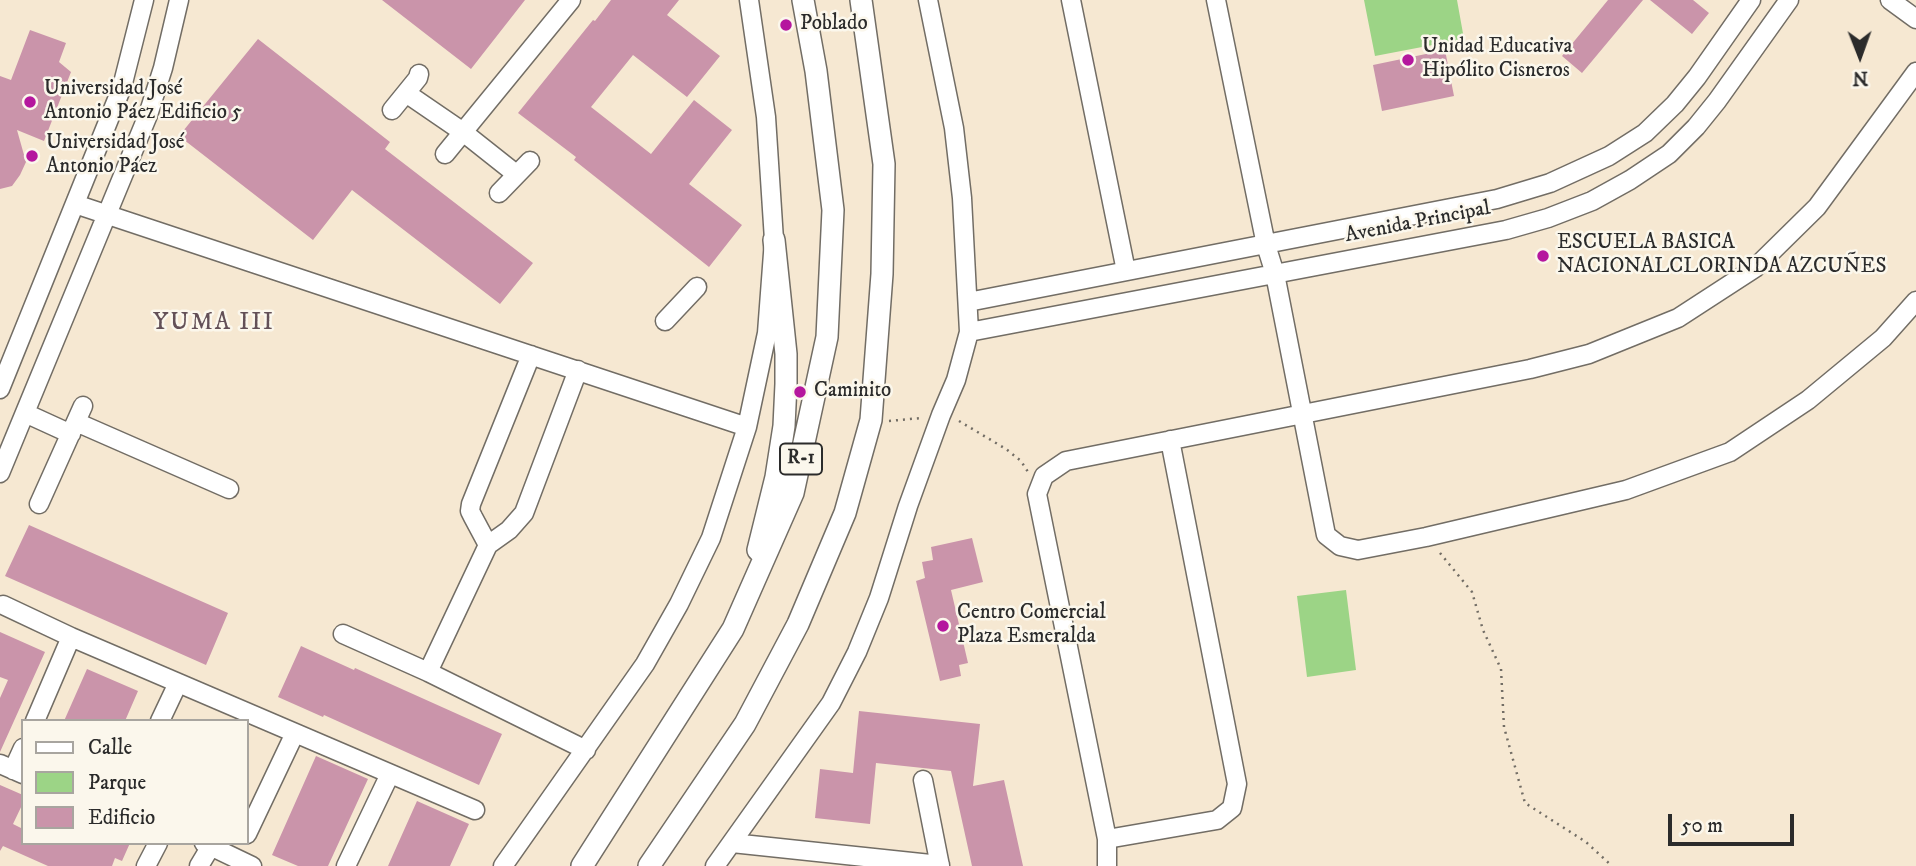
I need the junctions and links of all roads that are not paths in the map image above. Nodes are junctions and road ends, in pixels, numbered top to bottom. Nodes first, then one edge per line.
1 (144, 0) edge
2 (179, 0) edge
3 (571, 0) edge
4 (749, 0) edge
5 (803, 0) edge
6 (861, 0) edge
7 (928, 0) edge
8 (1071, 0) edge
9 (1216, 0) edge
10 (1751, 0) edge
11 (1789, 0) edge
12 (1890, 0) edge
13 (1916, 19) edge
14 (1916, 72) edge
15 (419, 74) dead end
16 (406, 93) junction
17 (392, 110) dead end
18 (463, 132) junction
19 (445, 154) dead end
20 (530, 162) dead end
21 (516, 174) junction
22 (499, 193) dead end
23 (75, 204) junction
24 (106, 213) junction
25 (774, 240) junction
26 (1266, 245) junction
27 (1126, 271) junction
28 (1275, 274) junction
29 (697, 287) dead end
30 (1916, 301) edge
31 (968, 302) junction
32 (665, 321) dead end
33 (969, 332) junction
34 (531, 355) junction
35 (578, 370) junction
36 (0, 389) edge
37 (25, 413) junction
38 (1302, 415) junction
39 (77, 421) junction
40 (747, 427) junction
41 (1170, 440) junction
42 (0, 473) edge
43 (229, 489) dead end
44 (39, 504) dead end
45 (488, 545) junction
46 (4, 605) dead end
47 (740, 613) junction
48 (343, 634) dead end
49 (71, 637) junction
50 (428, 672) junction
51 (178, 682) junction
52 (36, 719) edge
53 (161, 719) edge
54 (295, 733) junction
55 (586, 750) junction
56 (21, 752) edge
57 (12, 769) edge
58 (390, 774) junction
59 (923, 780) dead end
60 (475, 810) dead end
61 (248, 832) edge
62 (1107, 839) junction
63 (732, 843) junction
64 (157, 845) edge
65 (207, 845) edge
66 (239, 851) edge
67 (146, 866) edge
68 (199, 866) edge
69 (252, 866) edge
70 (346, 866) edge
71 (503, 866) edge
72 (582, 866) edge
73 (649, 866) edge
74 (715, 866) edge
75 (940, 866) edge
76 (1107, 866) edge

1 - 23 street
2 - 24 street
3 - 18 street
4 - 25 street
5 - 47 main road, R-1
6 - 73 main road
7 - 31 street
8 - 27 street
9 - 26 street
10 - 26 street, Avenida Principal
11 - 28 street, Avenida Principal
12 - 13 street
14 - 38 street
15 - 16 street
16 - 17 street
16 - 18 street
18 - 19 street
18 - 21 street
20 - 21 street
21 - 22 street
23 - 24 street
23 - 36 street
24 - 34 street
24 - 37 street
25 - 40 street
25 - 47 main road
26 - 27 street, Avenida Principal
26 - 28 street
27 - 31 street, Avenida Principal
28 - 33 street, Avenida Principal
28 - 38 street
29 - 32 street
30 - 38 street
31 - 33 street
33 - 63 street
34 - 35 street
34 - 45 street
35 - 40 street
35 - 45 street
37 - 39 street
37 - 42 street
38 - 41 street
39 - 43 street
39 - 44 street
40 - 55 street
41 - 62 street
41 - 62 street
45 - 50 street
46 - 49 street
47 - 72 main road, R-1
48 - 50 street
49 - 51 street
49 - 52 street
50 - 55 street
51 - 53 street
51 - 54 street
54 - 58 street
54 - 61 street
55 - 71 street
56 - 57 street
58 - 60 street
58 - 70 street
59 - 75 street
62 - 76 street
63 - 74 street
63 - 75 street
64 - 67 street
65 - 66 street
65 - 68 street
66 - 69 street

